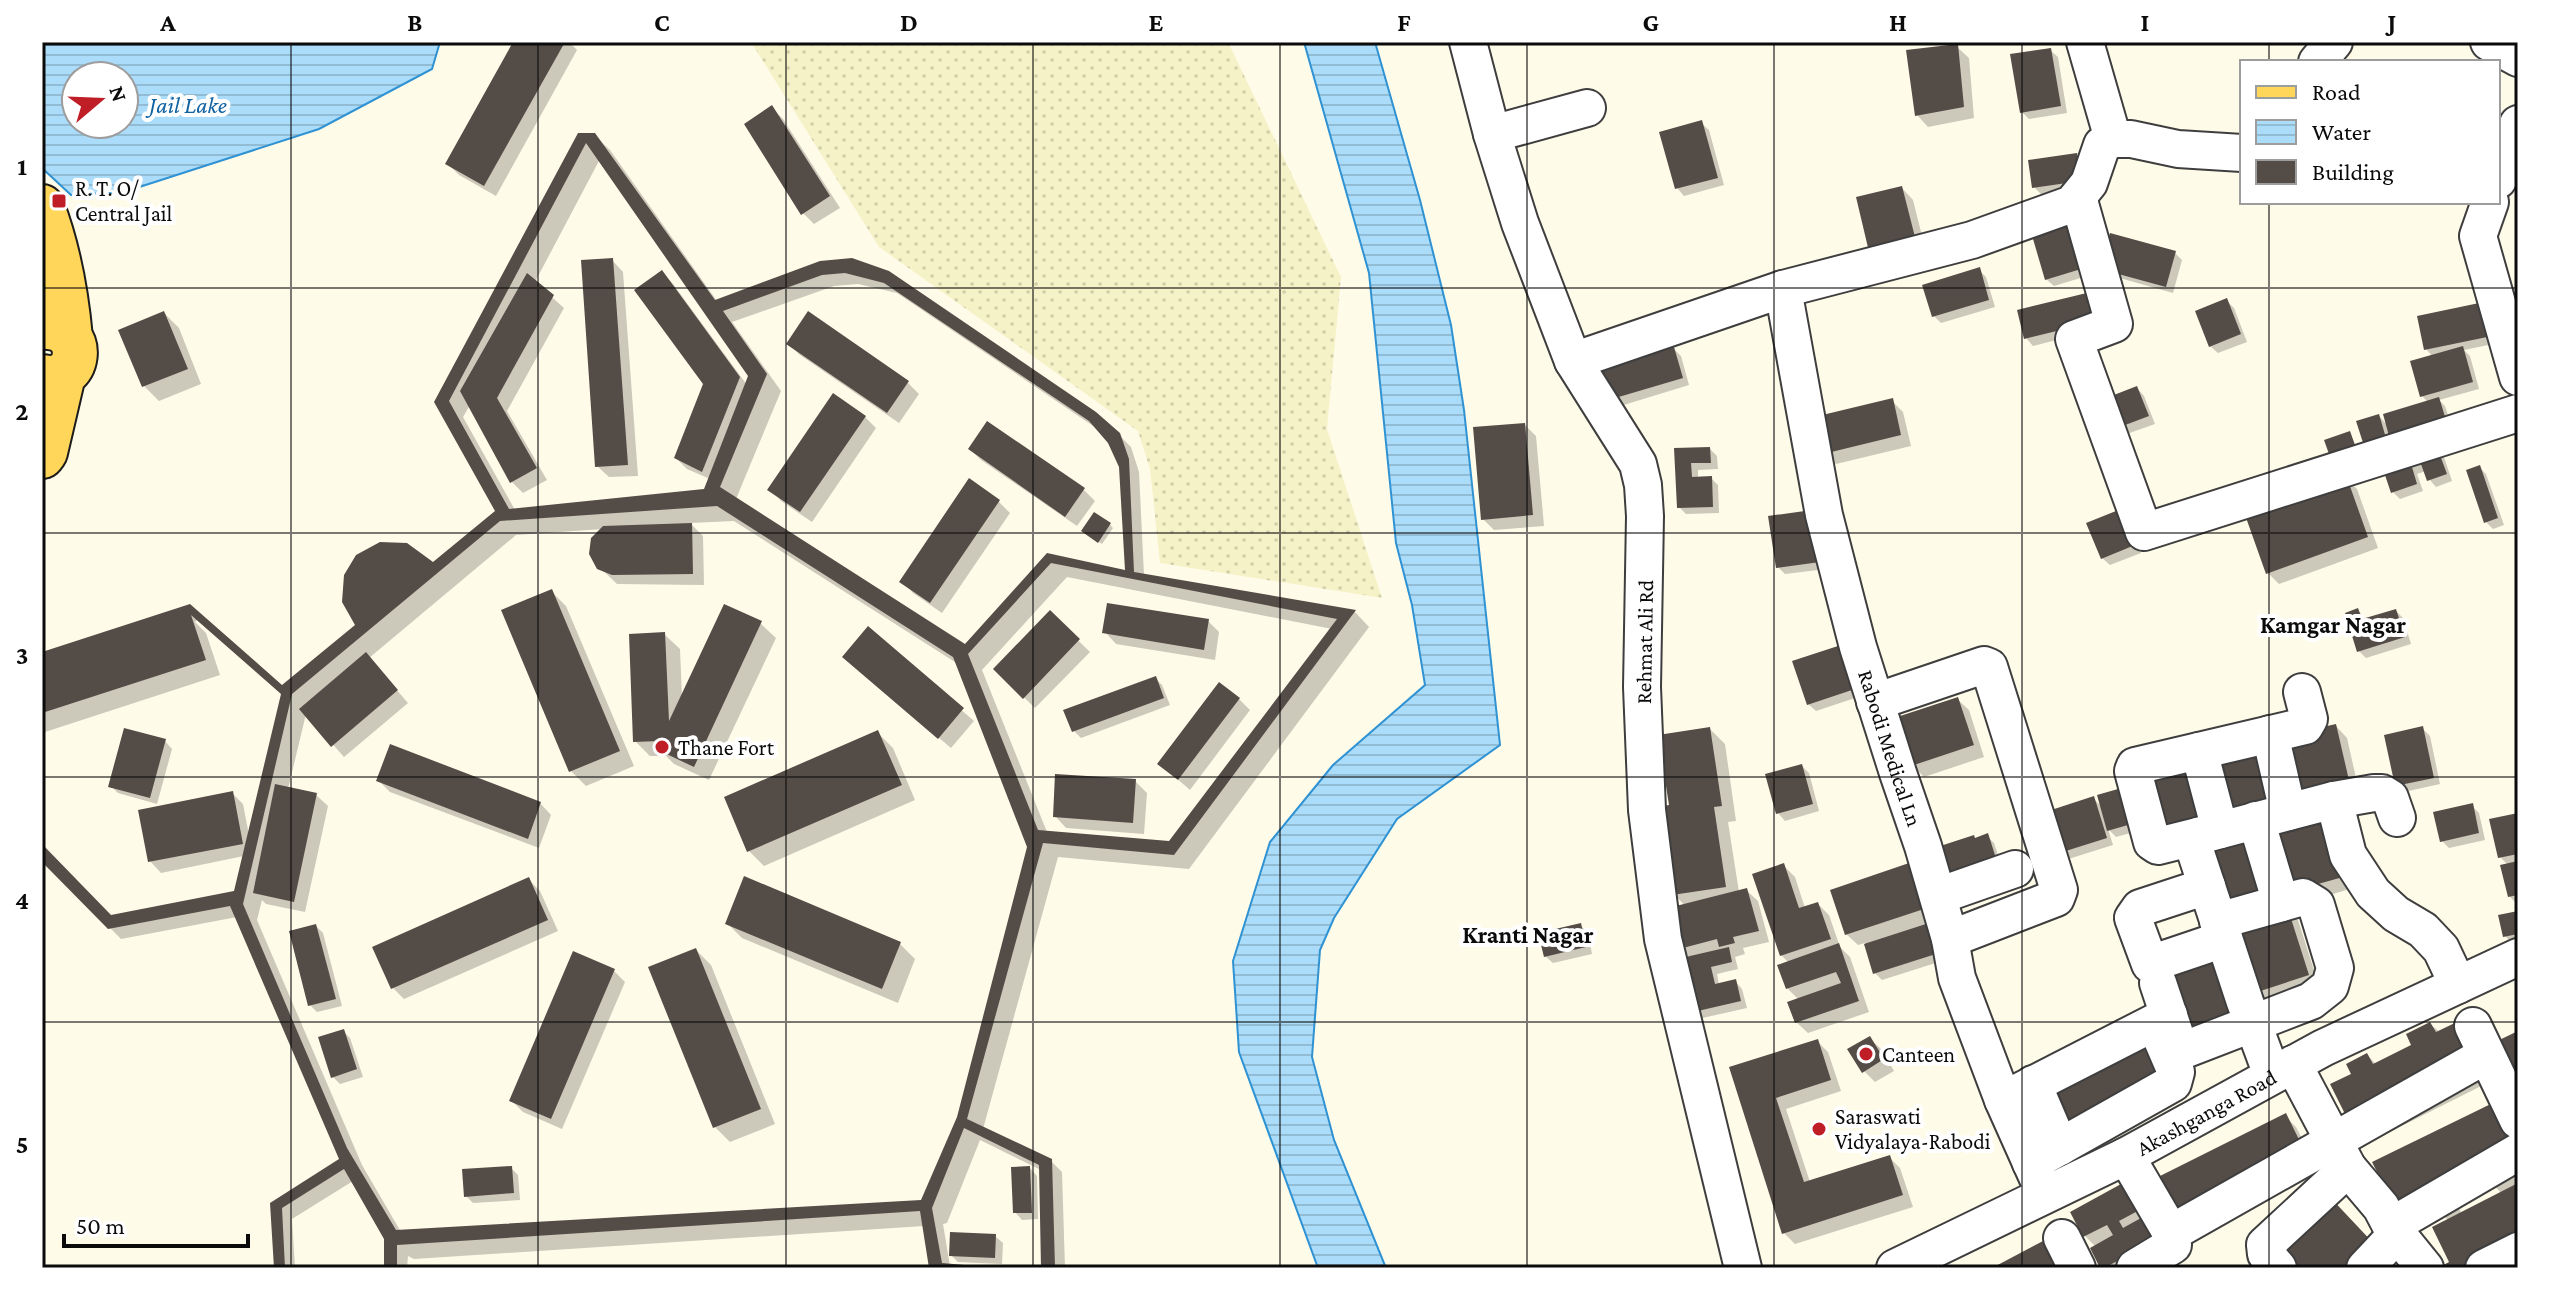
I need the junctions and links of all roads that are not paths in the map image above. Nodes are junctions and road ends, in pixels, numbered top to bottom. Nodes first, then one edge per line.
1 (1468, 42) edge
2 (2085, 42) edge
3 (2334, 42) edge
4 (2319, 60) edge
5 (1587, 108) dead end
6 (2518, 124) edge
7 (1492, 134) junction
8 (2113, 139) junction
9 (2240, 153) edge
10 (2500, 174) edge
11 (2078, 197) junction
12 (2489, 204) edge
13 (42, 207) edge
14 (1783, 289) junction
15 (54, 355) edge
16 (1573, 361) junction
17 (2518, 377) edge
18 (2518, 413) edge
19 (42, 456) edge
20 (2302, 692) dead end
21 (1875, 702) junction
22 (2270, 734) junction
23 (2199, 751) junction
24 (2334, 800) junction
25 (2272, 816) junction
26 (2397, 818) dead end
27 (2209, 833) junction
28 (2015, 869) dead end
29 (2207, 886) junction
30 (1938, 896) junction
31 (2281, 903) junction
32 (2221, 930) junction
33 (1950, 939) junction
34 (2518, 957) edge
35 (2458, 985) junction
36 (2160, 1007) junction
37 (2252, 1023) junction
38 (2282, 1070) junction
39 (2018, 1092) junction
40 (2518, 1120) edge
41 (2518, 1152) edge
42 (2340, 1155) junction
43 (2126, 1156) junction
44 (2046, 1168) junction
45 (2394, 1231) junction
46 (2171, 1233) junction
47 (2518, 1251) edge
48 (1919, 1263) edge
49 (1743, 1268) edge
50 (2135, 1268) edge
51 (2278, 1268) edge
52 (2365, 1268) edge
53 (2425, 1268) edge
54 (2484, 1268) edge

1 - 7 street, Rehmat Ali Rd
2 - 8 street
3 - 4 street
5 - 7 street
6 - 10 street
7 - 16 street, Rehmat Ali Rd
8 - 9 street
8 - 11 street
11 - 14 street
11 - 18 street
12 - 17 street
13 - 15 main road
14 - 16 street
14 - 21 street, Rabodi Medical Ln
15 - 19 main road
16 - 49 street, Rehmat Ali Rd
20 - 22 street
21 - 30 street, Rabodi Medical Ln
21 - 33 street
22 - 23 street
22 - 25 street
23 - 27 street
23 - 27 street
24 - 25 street
24 - 26 street
24 - 35 street
25 - 27 street
25 - 31 street
27 - 29 street
28 - 30 street
29 - 32 street
29 - 32 street
30 - 33 street, Rabodi Medical Ln
31 - 32 street
31 - 37 street
32 - 37 street
33 - 39 street, Rabodi Medical Ln
34 - 35 street, Akashganga Road
35 - 38 street, Akashganga Road
36 - 37 street
36 - 39 street
36 - 44 street
37 - 38 street
38 - 42 street
38 - 43 street, Akashganga Road
39 - 44 street, Rabodi Medical Ln
40 - 42 street
41 - 45 street
42 - 45 street
42 - 46 street
42 - 51 street
43 - 44 street, Akashganga Road
43 - 46 street
44 - 48 street, Akashganga Road
45 - 52 street
45 - 53 street
46 - 50 street
47 - 54 street

